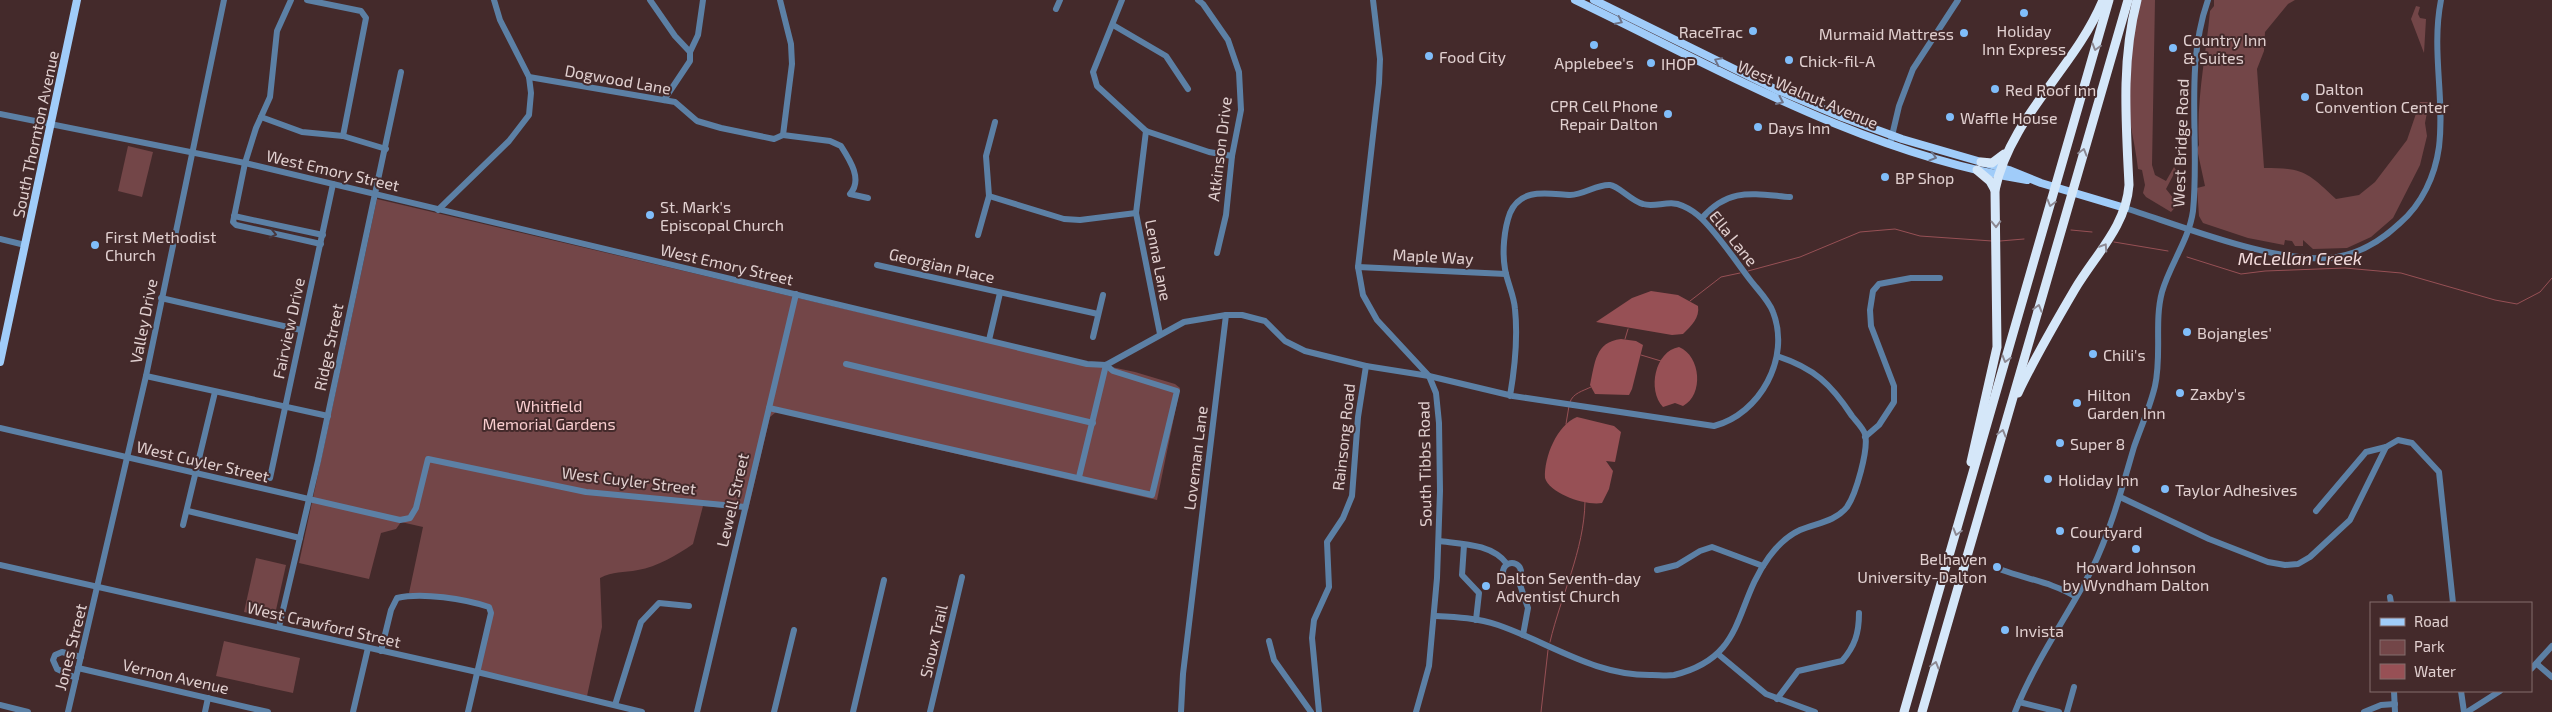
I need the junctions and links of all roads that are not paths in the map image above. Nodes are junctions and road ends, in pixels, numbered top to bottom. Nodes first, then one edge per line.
1 (77, 0) edge
2 (224, 0) edge
3 (291, 0) edge
4 (307, 0) edge
5 (494, 0) edge
6 (650, 0) edge
7 (703, 0) edge
8 (780, 0) edge
9 (1060, 0) edge
10 (1122, 0) edge
11 (1198, 0) edge
12 (1372, 0) edge
13 (1575, 0) edge
14 (1594, 0) edge
15 (1958, 0) edge
16 (2103, 0) edge
17 (2109, 0) edge
18 (2128, 0) edge
19 (2137, 0) edge
20 (2208, 0) edge
21 (2441, 0) edge
22 (1056, 9) dead end
23 (1113, 25) junction
24 (690, 52) junction
25 (402, 72) dead end
26 (529, 77) junction
27 (1762, 83) junction
28 (1188, 89) dead end
29 (1760, 91) junction
30 (664, 100) junction
31 (0, 114) edge
32 (261, 117) junction
33 (994, 122) dead end
34 (52, 124) junction
35 (1146, 131) junction
36 (783, 135) junction
37 (343, 136) junction
38 (1891, 139) junction
39 (386, 149) junction
40 (192, 152) junction
41 (2006, 152) junction
42 (1232, 156) junction
43 (245, 163) junction
44 (1979, 166) junction
45 (1999, 171) junction
46 (334, 184) junction
47 (1995, 190) junction
48 (375, 194) junction
49 (989, 196) junction
50 (1790, 197) dead end
51 (868, 198) dead end
52 (2125, 208) junction
53 (438, 210) junction
54 (1136, 213) junction
55 (234, 216) junction
56 (1702, 218) junction
57 (2189, 228) junction
58 (323, 235) junction
59 (978, 235) dead end
60 (0, 239) edge
61 (321, 244) junction
62 (25, 245) junction
63 (1217, 253) dead end
64 (878, 265) dead end
65 (1358, 267) junction
66 (1506, 274) junction
67 (1940, 278) dead end
68 (1000, 293) junction
69 (796, 294) junction
70 (1103, 295) dead end
71 (161, 298) junction
72 (1098, 314) junction
73 (1226, 314) junction
74 (3, 329) edge
75 (302, 330) junction
76 (1160, 334) junction
77 (1093, 337) dead end
78 (989, 340) junction
79 (1777, 356) junction
80 (0, 362) edge
81 (846, 364) dead end
82 (1106, 365) junction
83 (1366, 366) junction
84 (146, 376) junction
85 (1429, 376) junction
86 (215, 392) junction
87 (1510, 396) junction
88 (2010, 406) junction
89 (286, 407) junction
90 (769, 408) junction
91 (328, 416) junction
92 (1093, 423) junction
93 (0, 428) edge
94 (1865, 437) junction
95 (2386, 447) junction
96 (127, 458) junction
97 (196, 474) junction
98 (1079, 477) junction
99 (270, 478) dead end
100 (2120, 497) junction
101 (309, 499) junction
102 (745, 507) junction
103 (188, 510) junction
104 (1963, 511) junction
105 (2316, 511) dead end
106 (184, 525) dead end
107 (300, 538) junction
108 (1439, 541) junction
109 (1464, 545) junction
110 (1507, 564) junction
111 (0, 565) edge
112 (1763, 566) junction
113 (1657, 570) dead end
114 (2002, 570) dead end
115 (962, 577) dead end
116 (1518, 579) junction
117 (884, 580) dead end
118 (99, 588) junction
119 (2076, 597) junction
120 (2453, 602) edge
121 (689, 606) dead end
122 (1859, 613) dead end
123 (1435, 616) junction
124 (1476, 620) junction
125 (279, 627) junction
126 (794, 630) dead end
127 (1523, 635) junction
128 (1269, 641) dead end
129 (2552, 646) edge
130 (368, 648) junction
131 (381, 651) junction
132 (1718, 654) junction
133 (81, 656) junction
134 (2534, 666) edge
135 (78, 668) junction
136 (477, 672) junction
137 (2552, 677) edge
138 (76, 678) junction
139 (2074, 687) dead end
140 (2394, 692) edge
141 (2461, 692) edge
142 (2498, 692) edge
143 (208, 698) junction
144 (1777, 699) junction
145 (2019, 702) junction
146 (2395, 704) junction
147 (0, 705) edge
148 (614, 705) junction
149 (260, 711) edge
150 (28, 712) edge
151 (68, 712) edge
152 (205, 712) edge
153 (268, 712) edge
154 (353, 712) edge
155 (468, 712) edge
156 (642, 712) edge
157 (696, 712) edge
158 (774, 712) edge
159 (853, 712) edge
160 (930, 712) edge
161 (1181, 712) edge
162 (1310, 712) edge
163 (1319, 712) edge
164 (1416, 712) edge
165 (1815, 712) edge
166 (1904, 712) edge
167 (1922, 712) edge
168 (2015, 712) edge
169 (2059, 712) edge
170 (2067, 712) edge
171 (2364, 712) edge
172 (2395, 712) edge
173 (2465, 712) edge

1 - 34 main road, South Thornton Avenue
2 - 40 street, Valley Drive
3 - 32 street
4 - 37 street
5 - 26 street
6 - 24 street
7 - 24 street
8 - 36 street
9 - 22 street
10 - 23 street
11 - 42 street, Atkinson Drive
12 - 65 street, South Tibbs Road
13 -> 29 main road, West Walnut Avenue
27 -> 14 main road, West Walnut Avenue
15 - 38 street
16 - 41 highway
17 -> 104 highway
88 -> 18 highway
19 - 52 highway
20 - 57 street, West Bridge Road
21 - 57 street
23 - 28 street
23 - 35 street
24 - 30 street
25 - 39 street, Ridge Street
26 - 30 street, Dogwood Lane
26 - 53 street
27 - 29 street
27 - 38 main road, West Walnut Avenue
29 -> 38 main road, West Walnut Avenue
30 - 36 street, Dogwood Lane
31 - 34 street, West Emory Street
32 - 37 street
32 - 43 street
33 - 49 street
34 - 40 street, West Emory Street
34 - 62 main road, South Thornton Avenue
35 - 42 street
35 - 54 street, Lenna Lane
36 - 51 street, Dogwood Lane
37 - 39 street
38 - 44 main road, West Walnut Avenue
39 - 48 street, Ridge Street
40 - 43 street, West Emory Street
40 - 71 street, Valley Drive
41 - 44 highway
41 - 45 highway
42 - 63 street, Atkinson Drive
43 - 46 street, West Emory Street
43 - 55 street
44 - 45 main road, West Walnut Avenue
44 - 47 highway
45 - 47 highway
45 - 52 main road, West Walnut Avenue
46 - 48 street, West Emory Street
46 - 58 street, Fairview Drive
47 -> 104 highway
48 - 53 street, West Emory Street
48 - 91 street, Ridge Street
49 - 54 street
49 - 59 street
50 - 56 street
52 - 57 street
88 -> 52 highway
53 - 69 street, West Emory Street
54 - 76 street, Lenna Lane
55 - 58 street
55 -> 61 street
56 - 66 street, Ella Lane
56 - 79 street, Ella Lane
57 - 100 street, West Bridge Road
58 - 61 street, Fairview Drive
60 - 62 street
61 - 75 street, Fairview Drive
62 - 74 main road, South Thornton Avenue
64 - 68 street, Georgian Place
65 - 66 street, Maple Way
65 - 85 street, South Tibbs Road
66 - 87 street, Ella Lane
67 - 94 street
68 - 72 street, Georgian Place
68 - 78 street, Georgian Place
69 - 78 street, West Emory Street
69 - 90 street, Lewell Street
70 - 72 street
71 - 75 street
71 - 84 street, Valley Drive
72 - 77 street
73 - 76 street
73 - 83 street
73 - 161 street, Loveman Lane
74 - 80 main road, South Thornton Avenue
75 - 89 street, Fairview Drive
76 - 82 street
78 - 82 street, West Emory Street
79 - 87 street, Ella Lane
79 - 94 street
81 - 92 street
82 - 92 street
82 - 98 street
83 - 85 street
83 - 163 street, Rainsong Road
84 - 86 street
84 - 96 street, Valley Drive
85 - 87 street, Ella Lane
85 - 108 street, South Tibbs Road
86 - 89 street
86 - 97 street
167 -> 88 highway
89 - 91 street
89 - 99 street, Fairview Drive
90 - 98 street
90 - 102 street, Lewell Street
91 - 101 street, Ridge Street
92 - 98 street
93 - 96 street, West Cuyler Street
94 - 112 street
95 - 100 street
95 - 105 street
95 - 120 street
96 - 97 street, West Cuyler Street
96 - 118 street, Valley Drive
97 - 101 street, West Cuyler Street
97 - 103 street
100 - 119 street, West Bridge Road
101 - 102 street, West Cuyler Street
101 - 107 street, Ridge Street
102 - 157 street, Lewell Street
103 - 106 street
103 - 107 street
104 -> 166 highway
107 - 125 street, Ridge Street
108 - 109 street
108 - 123 street, South Tibbs Road
109 - 110 street
109 - 124 street
110 - 116 street
110 - 116 street
111 - 118 street, West Crawford Street
112 - 113 street
112 - 132 street
114 - 119 street
115 - 160 street, Sioux Trail
116 - 127 street
117 - 159 street
118 - 125 street, West Crawford Street
118 - 133 street, Jones Street
119 - 145 street, West Bridge Road
121 - 148 street
122 - 144 street
123 - 124 street
123 - 164 street, South Tibbs Road
124 - 127 street
125 - 130 street, West Crawford Street
126 - 158 street
127 - 132 street
128 - 162 street
129 - 134 street
130 - 131 street, West Crawford Street
130 - 154 street
131 - 136 street, West Crawford Street
131 - 136 street
132 - 144 street
133 - 135 street, Jones Street
133 - 138 street
134 - 137 street
135 - 138 street, Jones Street
135 - 143 street, Vernon Avenue
136 - 148 street, West Crawford Street
136 - 155 street
138 - 151 street, Jones Street
139 - 170 street
140 - 146 street
141 - 173 street
142 - 173 street
143 - 149 street, Vernon Avenue
143 - 152 street
144 - 165 street
145 - 168 street, West Bridge Road
145 - 169 street
146 - 171 street
146 - 172 street
147 - 150 street
148 - 156 street, West Crawford Street
149 - 153 street, Vernon Avenue

